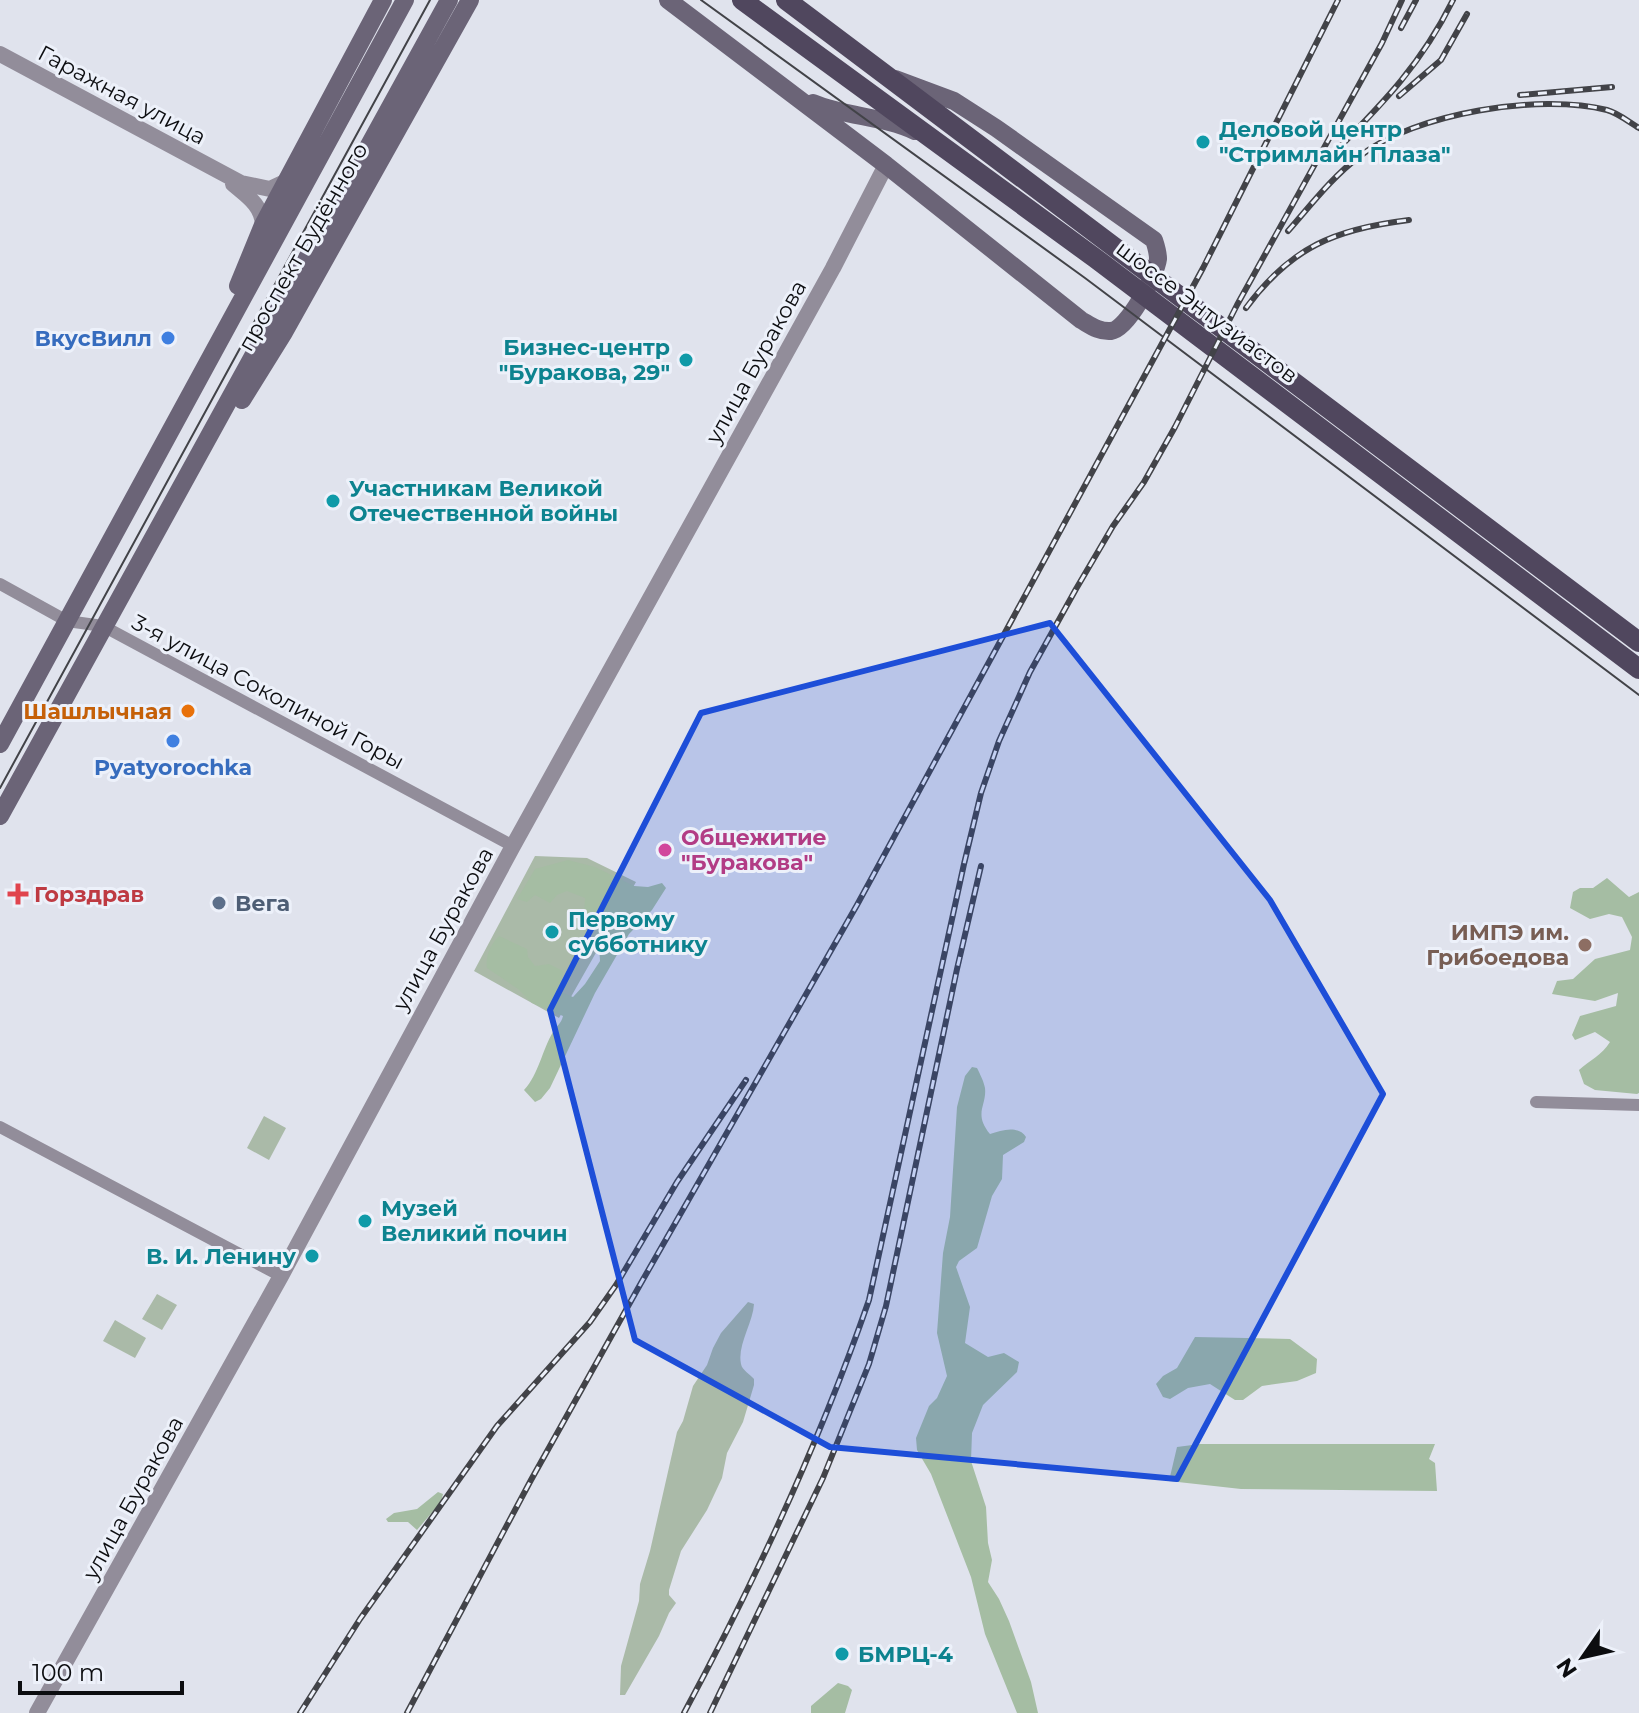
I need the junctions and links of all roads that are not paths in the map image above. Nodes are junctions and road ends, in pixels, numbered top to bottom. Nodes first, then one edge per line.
1 (383, 0) edge
2 (405, 0) edge
3 (449, 0) edge
4 (470, 0) edge
5 (668, 0) edge
6 (742, 0) edge
7 (786, 0) edge
8 (0, 54) edge
9 (892, 79) junction
10 (792, 94) junction
11 (934, 141) junction
12 (886, 165) junction
13 (223, 175) junction
14 (287, 181) junction
15 (263, 225) junction
16 (256, 258) junction
17 (167, 513) junction
18 (0, 584) edge
19 (67, 621) junction
20 (103, 626) junction
21 (1639, 642) edge
22 (1639, 669) edge
23 (0, 744) edge
24 (0, 816) edge
25 (513, 846) junction
26 (1536, 1102) dead end
27 (1639, 1105) edge
28 (0, 1127) edge
29 (281, 1276) junction
30 (37, 1713) edge

1 - 14 main road, проспект Будённого
2 - 16 main road, проспект Будённого
3 - 17 main road, проспект Будённого
4 - 17 main road, проспект Будённого
5 - 10 main road
6 - 11 main road, шоссе Энтузиастов
7 - 9 main road, шоссе Энтузиастов
8 - 13 street, Гаражная улица
9 - 12 main road
9 - 21 main road, шоссе Энтузиастов
10 - 11 main road
10 - 12 main road
11 - 22 main road, шоссе Энтузиастов
12 - 25 street, улица Буракова
13 - 14 street, Гаражная улица
13 - 15 street, Гаражная улица
14 - 15 main road, проспект Будённого
15 - 16 main road, проспект Будённого
16 - 19 main road, проспект Будённого
17 - 20 main road, проспект Будённого
18 - 19 street, 3-я улица Соколиной Горы
19 - 20 street, 3-я улица Соколиной Горы
19 - 23 main road, проспект Будённого
20 - 24 main road, проспект Будённого
20 - 25 street, 3-я улица Соколиной Горы
25 - 29 street, улица Буракова
26 - 27 street
28 - 29 street
29 - 30 street, улица Буракова

